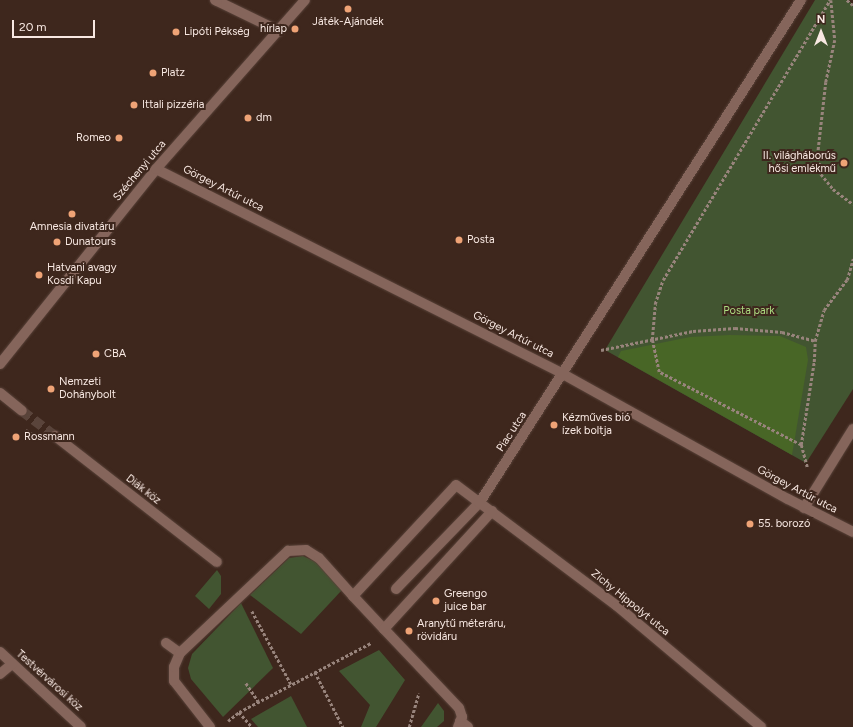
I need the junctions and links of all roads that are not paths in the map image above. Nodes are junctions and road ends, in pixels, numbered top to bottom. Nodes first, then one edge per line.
1 (216, 0) edge
2 (305, 0) edge
3 (801, 0) edge
4 (279, 31) junction
5 (156, 169) junction
6 (0, 364) edge
7 (563, 374) junction
8 (0, 393) edge
9 (22, 411) tunnel mouth
10 (853, 428) edge
11 (55, 436) tunnel mouth
12 (480, 502) junction
13 (804, 508) junction
14 (492, 511) junction
15 (853, 532) edge
16 (217, 562) dead end
17 (396, 590) dead end
18 (353, 596) junction
19 (386, 631) junction
20 (166, 643) dead end
21 (0, 652) edge
22 (180, 653) junction
23 (12, 664) junction
24 (0, 674) edge
25 (462, 725) edge
26 (81, 727) edge
27 (210, 727) edge
28 (761, 727) edge

1 - 4 street
2 - 4 street, Széchenyi utca
3 - 7 street
4 - 5 street, Széchenyi utca
5 - 6 street, Széchenyi utca
5 - 7 street, Görgey Artúr utca
7 - 12 street, Piac utca
7 - 13 street, Görgey Artúr utca
8 - 9 street
10 - 13 street
11 - 16 street, Diák köz
12 - 14 street, Zichy Hippolyt utca
12 - 17 street, Piac utca
12 - 18 street, Zichy Hippolyt utca
13 - 15 street, Görgey Artúr utca
14 - 19 street
14 - 28 street, Zichy Hippolyt utca
18 - 19 street
18 - 22 street
19 - 25 street
20 - 22 street
21 - 23 street, Testvérvárosi köz
22 - 27 street
23 - 24 street
23 - 26 street, Testvérvárosi köz

